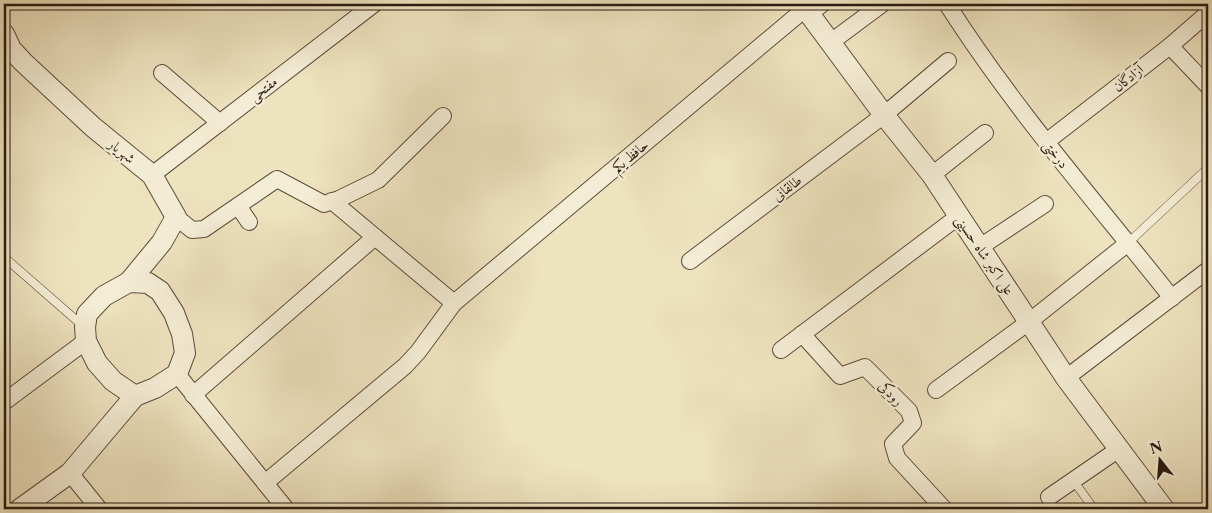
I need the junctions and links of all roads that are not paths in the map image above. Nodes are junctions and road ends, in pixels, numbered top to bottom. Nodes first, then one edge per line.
1 (371, 4) edge
2 (882, 4) edge
3 (948, 4) edge
4 (810, 7) edge
5 (1208, 13) edge
6 (832, 42) junction
7 (1170, 46) junction
8 (6, 47) edge
9 (948, 61) dead end
10 (162, 73) dead end
11 (1208, 86) edge
12 (443, 116) dead end
13 (884, 116) junction
14 (220, 123) junction
15 (985, 133) dead end
16 (1046, 142) junction
17 (1208, 168) edge
18 (152, 175) junction
19 (932, 176) junction
20 (332, 201) junction
21 (1045, 204) dead end
22 (238, 206) junction
23 (958, 216) junction
24 (176, 217) junction
25 (249, 222) dead end
26 (375, 237) junction
27 (1128, 243) junction
28 (980, 247) junction
29 (4, 257) edge
30 (690, 261) dead end
31 (1208, 270) edge
32 (129, 282) junction
33 (1172, 298) junction
34 (454, 303) junction
35 (1030, 321) junction
36 (85, 334) junction
37 (802, 334) junction
38 (781, 350) dead end
39 (177, 374) junction
40 (1066, 378) junction
41 (936, 390) dead end
42 (193, 395) junction
43 (135, 396) junction
44 (4, 402) edge
45 (1119, 449) junction
46 (70, 473) junction
47 (1073, 480) junction
48 (266, 483) junction
49 (1049, 497) dead end
50 (20, 509) edge
51 (98, 509) edge
52 (286, 509) edge
53 (944, 509) edge
54 (1094, 509) edge
55 (1164, 509) edge

1 - 14 street, مفتحی
2 - 6 street
3 - 16 street, درختی
4 - 6 street, علی اکبر شاه حسینی
4 - 34 street, حافظ یکم
5 - 7 street, آزادگان
6 - 13 street, علی اکبر شاه حسینی
7 - 11 street
7 - 16 street, آزادگان
8 - 18 street, شهریار
9 - 13 street, طالقانی
10 - 14 street
12 - 20 street
13 - 19 street, علی اکبر شاه حسینی
13 - 30 street, طالقانی
14 - 18 street, مفتحی
15 - 19 street
16 - 27 street, درختی
17 - 27 lane
18 - 24 street, شهریار
19 - 23 street, علی اکبر شاه حسینی
20 - 22 street
20 - 26 street
21 - 28 street
22 - 24 street
22 - 25 street
23 - 28 street, علی اکبر شاه حسینی
23 - 37 street
24 - 32 street
26 - 34 street
26 - 42 street
27 - 33 street, درختی
27 - 35 street
28 - 35 street, علی اکبر شاه حسینی
29 - 36 lane
31 - 33 street
32 - 36 street
32 - 39 street
33 - 40 street
34 - 48 street, حافظ یکم
35 - 40 street, علی اکبر شاه حسینی
35 - 41 street
36 - 43 street
36 - 44 street
37 - 38 street
37 - 53 street, رودکی
39 - 42 street
39 - 43 street
40 - 45 street, علی اکبر شاه حسینی
42 - 48 street
43 - 46 street
45 - 47 street
45 - 55 street, علی اکبر شاه حسینی
46 - 50 street
46 - 51 street
47 - 49 street
47 - 54 lane
48 - 52 street

